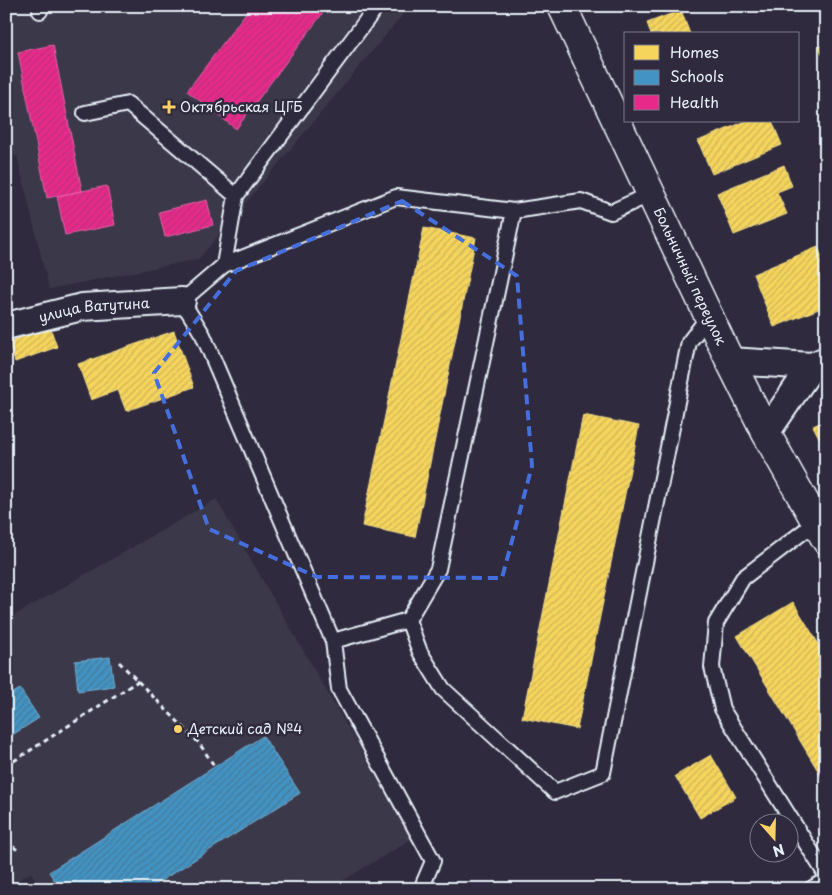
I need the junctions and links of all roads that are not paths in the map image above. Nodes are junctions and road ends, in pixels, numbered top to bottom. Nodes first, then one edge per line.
1 (377, 6) edge
2 (562, 6) edge
3 (85, 114) dead end
4 (651, 194) junction
5 (236, 196) junction
6 (514, 211) junction
7 (224, 266) junction
8 (182, 301) junction
9 (709, 316) junction
10 (6, 326) edge
11 (730, 361) junction
12 (819, 363) edge
13 (766, 433) junction
14 (821, 532) edge
15 (408, 620) junction
16 (333, 642) junction
17 (826, 875) edge
18 (826, 880) edge
19 (421, 889) edge
20 (811, 889) edge

1 - 5 lane
2 - 4 street, Больничный переулок
3 - 5 lane
4 - 6 lane
4 - 9 street, Больничный переулок
5 - 7 lane
6 - 7 lane
6 - 15 lane
7 - 8 lane
8 - 10 street, улица Ватутина
8 - 16 lane
9 - 11 street, Больничный переулок
9 - 15 lane
11 - 12 street
11 - 13 street, Больничный переулок
12 - 13 street
13 - 14 street, Больничный переулок
14 - 17 lane
15 - 16 lane
16 - 19 lane
18 - 20 lane

